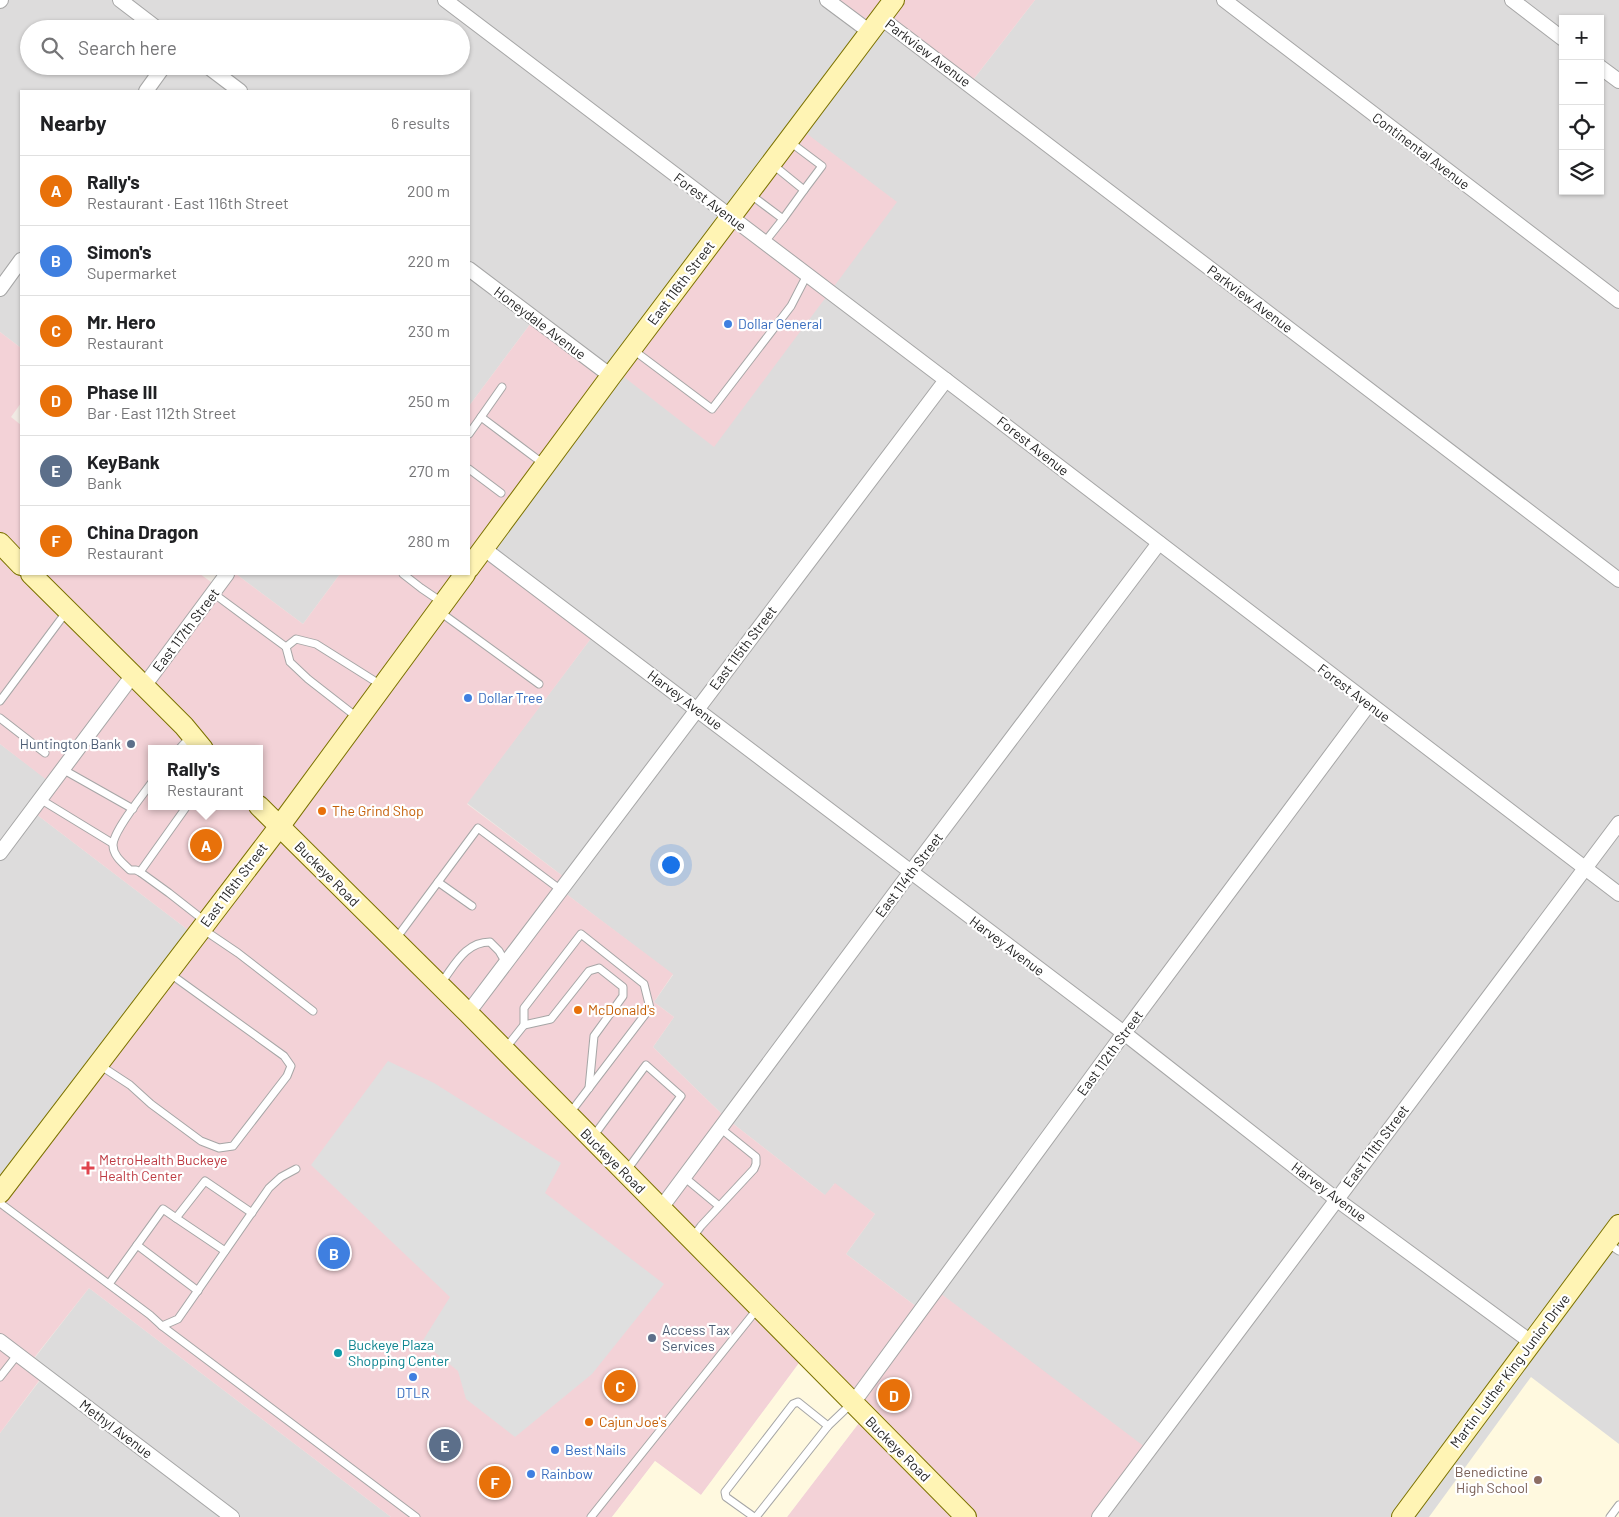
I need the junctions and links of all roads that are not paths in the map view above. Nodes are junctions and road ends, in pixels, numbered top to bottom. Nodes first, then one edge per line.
1 (120, 0) edge
2 (445, 0) edge
3 (827, 0) edge
4 (894, 0) edge
5 (1224, 0) edge
6 (1512, 0) edge
7 (146, 20) edge
8 (875, 25) junction
9 (1559, 36) edge
10 (1604, 70) edge
11 (158, 75) edge
12 (219, 75) edge
13 (1619, 81) edge
14 (147, 90) edge
15 (239, 90) edge
16 (788, 141) junction
17 (771, 164) junction
18 (804, 190) junction
19 (749, 193) junction
20 (730, 217) junction
21 (782, 219) junction
22 (764, 243) junction
23 (20, 261) edge
24 (470, 270) edge
25 (807, 275) junction
26 (0, 289) edge
27 (1619, 301) edge
28 (632, 348) junction
29 (611, 376) junction
30 (946, 380) junction
31 (502, 387) dead end
32 (481, 417) junction
33 (470, 433) edge
34 (545, 465) junction
35 (470, 470) edge
36 (501, 493) dead end
37 (0, 543) edge
38 (1159, 543) junction
39 (483, 548) junction
40 (20, 561) edge
41 (470, 567) edge
42 (34, 575) edge
43 (227, 575) edge
44 (404, 575) edge
45 (464, 575) edge
46 (1619, 580) edge
47 (213, 593) junction
48 (441, 606) junction
49 (67, 610) junction
50 (286, 647) junction
51 (139, 681) junction
52 (539, 684) dead end
53 (382, 686) junction
54 (0, 701) edge
55 (1369, 704) junction
56 (697, 709) junction
57 (0, 718) edge
58 (359, 718) junction
59 (191, 745) edge
60 (45, 753) dead end
61 (64, 770) junction
62 (148, 788) edge
63 (40, 799) junction
64 (133, 809) junction
65 (183, 810) edge
66 (263, 810) edge
67 (1619, 823) edge
68 (279, 827) junction
69 (112, 843) junction
70 (0, 853) edge
71 (1584, 869) junction
72 (140, 872) junction
73 (910, 872) junction
74 (438, 882) junction
75 (561, 890) junction
76 (1619, 894) edge
77 (472, 906) dead end
78 (204, 925) junction
79 (394, 941) junction
80 (506, 963) junction
81 (168, 972) junction
82 (439, 985) junction
83 (313, 1011) dead end
84 (468, 1013) junction
85 (524, 1025) junction
86 (1124, 1033) junction
87 (504, 1050) junction
88 (98, 1064) junction
89 (588, 1088) junction
90 (568, 1115) junction
91 (720, 1128) junction
92 (592, 1139) junction
93 (296, 1169) dead end
94 (625, 1173) junction
95 (684, 1177) junction
96 (0, 1193) edge
97 (1336, 1199) junction
98 (0, 1203) edge
99 (719, 1206) junction
100 (660, 1208) junction
101 (252, 1213) junction
102 (176, 1218) junction
103 (1619, 1225) edge
104 (691, 1240) junction
105 (137, 1245) junction
106 (1613, 1247) edge
107 (225, 1251) junction
108 (109, 1284) junction
109 (198, 1291) junction
110 (758, 1307) junction
111 (162, 1326) junction
112 (0, 1341) edge
113 (1531, 1342) junction
114 (18, 1354) junction
115 (0, 1377) edge
116 (853, 1403) junction
117 (828, 1426) junction
118 (1619, 1505) edge
119 (961, 1515) edge
120 (232, 1517) edge
121 (416, 1517) edge
122 (591, 1517) edge
123 (755, 1517) edge
124 (1099, 1517) edge
125 (1402, 1517) edge
126 (1610, 1517) edge

1 - 7 street
2 - 20 street, Forest Avenue
3 - 8 street, Parkview Avenue
4 - 8 street, East 116th Street
5 - 27 street, Continental Avenue
6 - 9 street
8 - 16 street, East 116th Street
8 - 46 street, Parkview Avenue
10 - 13 street
11 - 14 street
12 - 15 street
16 - 17 street, East 116th Street
16 - 18 lane
17 - 18 lane
17 - 19 street, East 116th Street
18 - 21 lane
19 - 20 street, East 116th Street
19 - 21 lane
20 - 22 street, Forest Avenue
20 - 28 street, East 116th Street
21 - 22 lane
22 - 25 street, Forest Avenue
23 - 26 street
24 - 29 street, Honeydale Avenue
25 - 28 lane
25 - 30 street, Forest Avenue
28 - 29 street, East 116th Street
29 - 34 street, East 116th Street
30 - 38 street, Forest Avenue
30 - 56 street, East 115th Street
31 - 32 lane
32 - 33 lane
32 - 34 lane
34 - 39 street, East 116th Street
35 - 36 lane
37 - 40 street
38 - 55 street, Forest Avenue
38 - 73 street, East 114th Street
39 - 41 street, East 116th Street
39 - 56 street, Harvey Avenue
42 - 49 street
43 - 47 street, East 117th Street
44 - 48 lane
45 - 48 street, East 116th Street
47 - 50 lane
47 - 51 street, East 117th Street
48 - 52 lane
48 - 53 street, East 116th Street
49 - 51 street
49 - 54 lane
50 - 53 lane
50 - 58 lane
51 - 59 street
51 - 61 street, East 117th Street
53 - 58 street, East 116th Street
55 - 71 street, Forest Avenue
55 - 86 street, East 112th Street
56 - 73 street, Harvey Avenue
56 - 75 street, East 115th Street
57 - 60 lane
58 - 68 street, East 116th Street
61 - 63 street, East 117th Street
61 - 64 lane
62 - 64 lane
63 - 69 lane
63 - 70 street, East 117th Street
64 - 69 lane
65 - 72 lane
66 - 68 street, Buckeye Road
67 - 71 street, East 111th Street
68 - 78 street, East 116th Street
68 - 79 street, Buckeye Road
69 - 72 lane
71 - 76 street, Forest Avenue
71 - 97 street, East 111th Street
72 - 78 lane
73 - 86 street, Harvey Avenue
73 - 91 street, East 114th Street
74 - 75 lane
74 - 77 lane
74 - 79 lane
75 - 80 street, East 115th Street
78 - 81 street, East 116th Street
78 - 83 lane
79 - 82 street, Buckeye Road
80 - 82 lane
80 - 84 street, East 115th Street
81 - 88 street, East 116th Street
81 - 88 lane
82 - 84 street, Buckeye Road
84 - 87 street, Buckeye Road
85 - 87 lane
85 - 89 lane
85 - 89 lane
86 - 97 street, Harvey Avenue
86 - 116 street, East 112th Street
87 - 90 street, Buckeye Road
88 - 96 street, East 116th Street
89 - 90 lane
90 - 92 street, Buckeye Road
91 - 95 street, East 114th Street
91 - 99 lane
92 - 94 street, Buckeye Road
92 - 94 lane
93 - 101 lane
94 - 100 street, Buckeye Road
95 - 99 lane
95 - 100 street, East 114th Street
97 - 113 street, Harvey Avenue
97 - 124 street, East 111th Street
98 - 108 lane
99 - 104 lane
100 - 104 street, Buckeye Road
101 - 102 lane
101 - 107 lane
102 - 105 lane
102 - 107 lane
103 - 106 street, Martin Luther King Junior Drive
104 - 110 street, Buckeye Road
105 - 108 lane
105 - 109 lane
106 - 113 street, Martin Luther King Junior Drive
107 - 109 lane
108 - 111 lane
109 - 111 lane
110 - 116 street, Buckeye Road
110 - 122 lane
111 - 121 lane
112 - 114 street, Methyl Avenue
113 - 125 street, Martin Luther King Junior Drive
114 - 115 lane
114 - 120 street, Methyl Avenue
116 - 117 lane
116 - 119 street, Buckeye Road
117 - 123 lane
117 - 123 lane
118 - 126 lane

